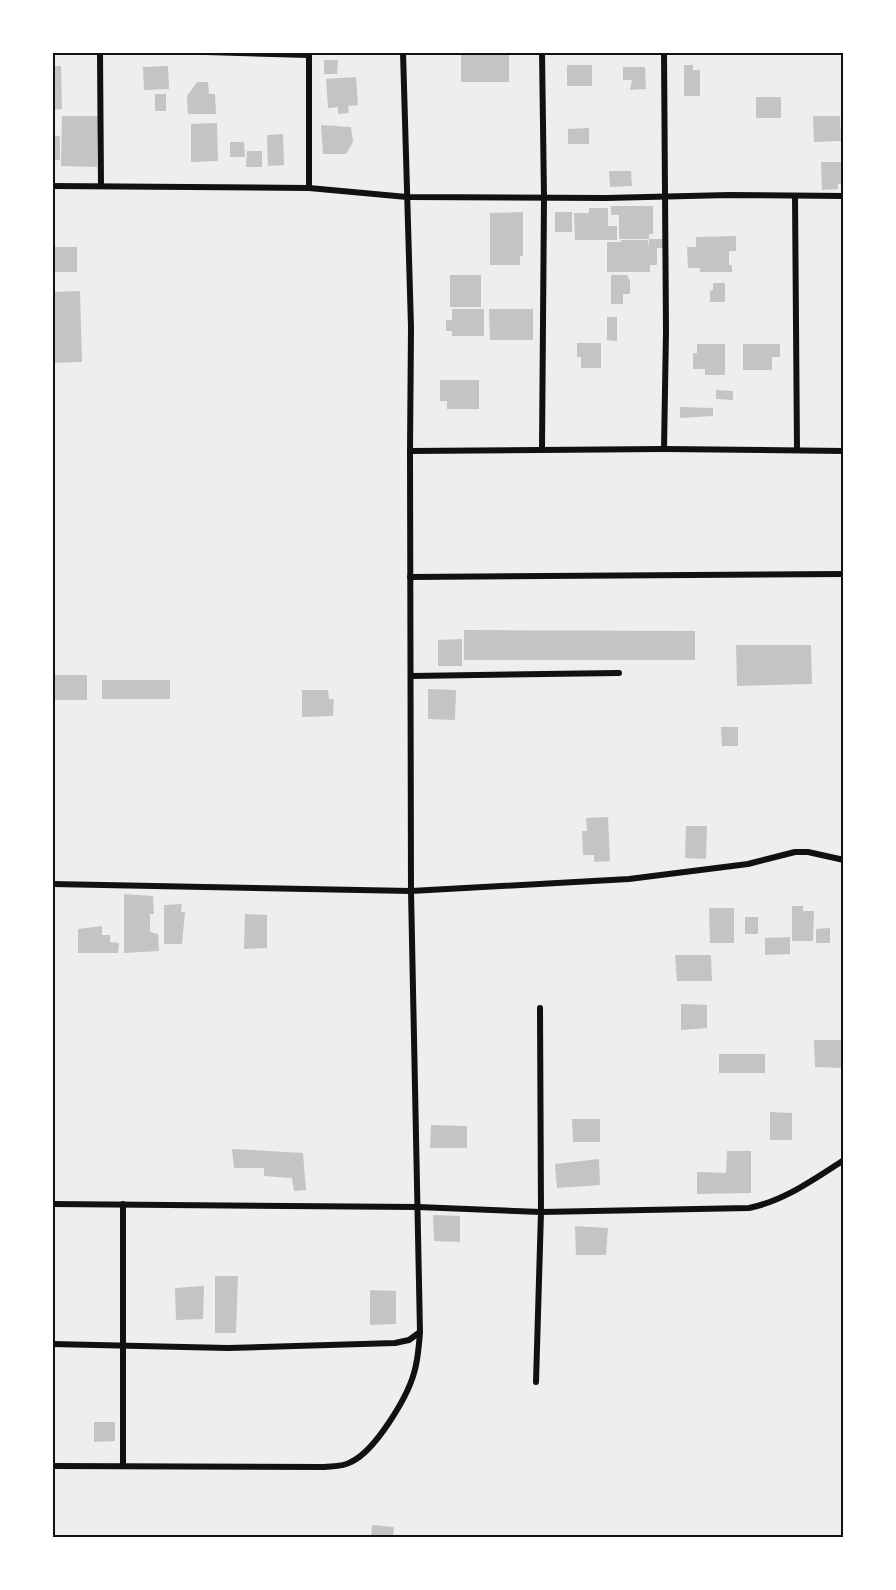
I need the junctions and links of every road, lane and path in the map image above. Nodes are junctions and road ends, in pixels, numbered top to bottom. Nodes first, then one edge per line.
1 (100, 52) edge
2 (206, 52) edge
3 (403, 52) edge
4 (542, 52) edge
5 (664, 52) edge
6 (309, 54) edge
7 (52, 186) edge
8 (101, 186) junction
9 (309, 188) junction
10 (795, 196) junction
11 (843, 196) edge
12 (407, 197) junction
13 (666, 197) junction
14 (544, 198) junction
15 (542, 449) junction
16 (664, 449) junction
17 (796, 450) junction
18 (410, 451) junction
19 (843, 451) edge
20 (843, 574) edge
21 (410, 577) junction
22 (619, 673) dead end
23 (411, 676) junction
24 (843, 860) edge
25 (52, 884) edge
26 (411, 891) junction
27 (540, 1008) dead end
28 (843, 1160) edge
29 (52, 1204) edge
30 (123, 1204) junction
31 (418, 1208) junction
32 (541, 1212) junction
33 (420, 1332) junction
34 (52, 1344) edge
35 (123, 1346) junction
36 (536, 1382) dead end
37 (52, 1466) edge
38 (123, 1466) junction

1 - 8 street
2 - 6 street
3 - 12 street
4 - 14 street
5 - 13 street
6 - 9 street
7 - 8 street
8 - 9 street
9 - 12 street
10 - 11 street
10 - 13 street
10 - 17 street
12 - 14 street
12 - 18 street
13 - 14 street
13 - 16 street
14 - 15 street
15 - 16 street
15 - 18 street
16 - 17 street
17 - 19 street
18 - 21 street
20 - 21 street
21 - 23 street
22 - 23 street
23 - 26 street
24 - 26 street
25 - 26 street
26 - 31 street
27 - 32 street
28 - 32 street
29 - 30 street
30 - 31 street
30 - 35 street
31 - 32 street
31 - 33 street
32 - 36 street
33 - 35 street
33 - 38 street
34 - 35 street
35 - 38 street
37 - 38 street

